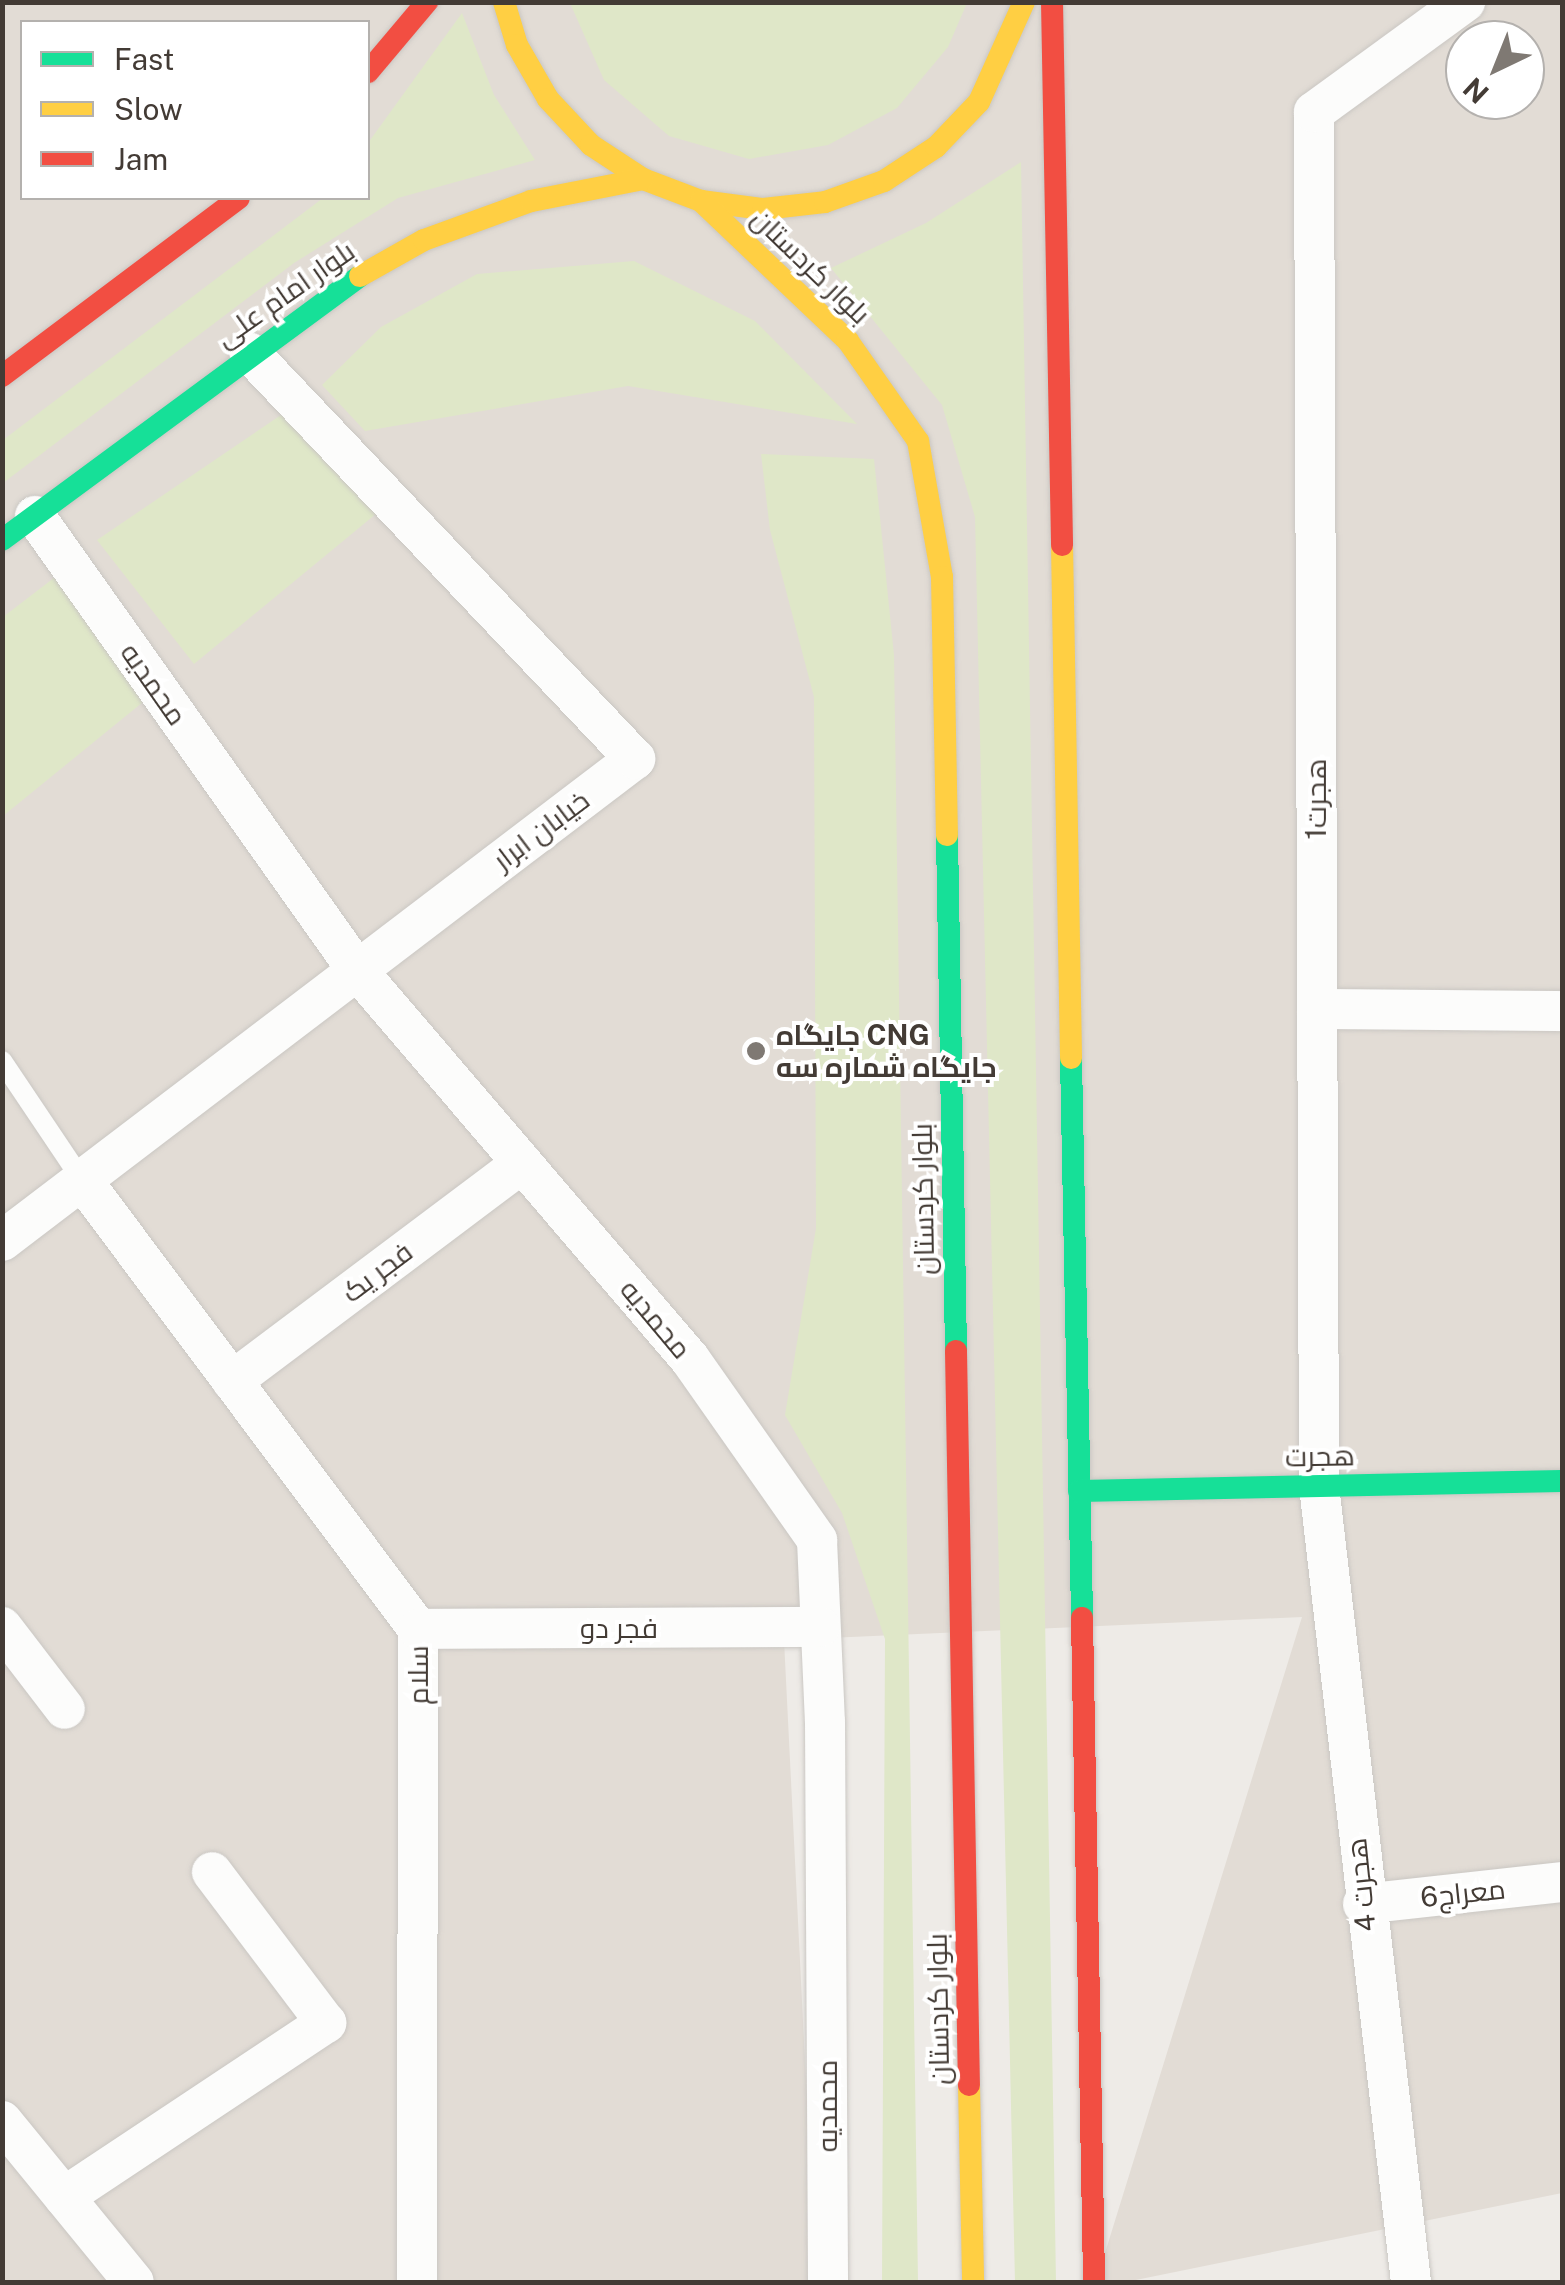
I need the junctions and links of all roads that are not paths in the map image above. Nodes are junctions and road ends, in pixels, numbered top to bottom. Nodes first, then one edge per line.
1 (428, 2) edge
2 (504, 2) edge
3 (1024, 2) edge
4 (1052, 2) edge
5 (1465, 2) edge
6 (370, 70) edge
7 (643, 179) junction
8 (236, 200) edge
9 (702, 201) junction
10 (250, 353) junction
11 (6, 366) edge
12 (35, 516) junction
13 (2, 540) edge
14 (357, 970) junction
15 (1317, 1008) junction
16 (1562, 1012) edge
17 (2, 1060) edge
18 (522, 1163) junction
19 (82, 1180) junction
20 (2, 1241) edge
21 (232, 1380) junction
22 (1562, 1481) edge
23 (1319, 1486) junction
24 (1079, 1492) junction
25 (2, 1626) edge
26 (820, 1627) junction
27 (418, 1629) junction
28 (66, 1709) dead end
29 (212, 1872) dead end
30 (1562, 1882) edge
31 (1362, 1904) junction
32 (2, 2121) edge
33 (64, 2197) junction
34 (134, 2282) edge
35 (418, 2282) edge
36 (828, 2282) edge
37 (972, 2282) edge
38 (1094, 2282) edge
39 (1411, 2282) edge

1 - 6 main road
2 - 7 main road
3 - 9 main road
4 - 24 main road
5 - 15 street, هجرت1
7 - 9 main road
7 - 10 main road, بلوار امام علی
8 - 11 main road
9 - 37 main road, بلوار کردستان
10 - 12 main road, بلوار امام علی
10 - 14 street, خیابان ابرار
12 - 13 main road, بلوار امام علی
12 - 14 street, محمدیه
14 - 18 street, محمدیه
14 - 19 street, خیابان ابرار
15 - 16 street
15 - 23 street, هجرت1
17 - 19 lane
18 - 21 street, فجر یک
18 - 26 street, محمدیه
19 - 20 street, خیابان ابرار
19 - 21 street, سلام
21 - 27 street, سلام
22 - 23 main road, هجرت
23 - 24 main road, هجرت
23 - 31 street, هجرت 4
24 - 38 main road
25 - 28 street
26 - 27 street, فجر دو
26 - 36 street, محمدیه
27 - 35 street, سلام
29 - 33 street
30 - 31 street, معراج6
31 - 39 street, هجرت 4
32 - 33 street
33 - 34 street

